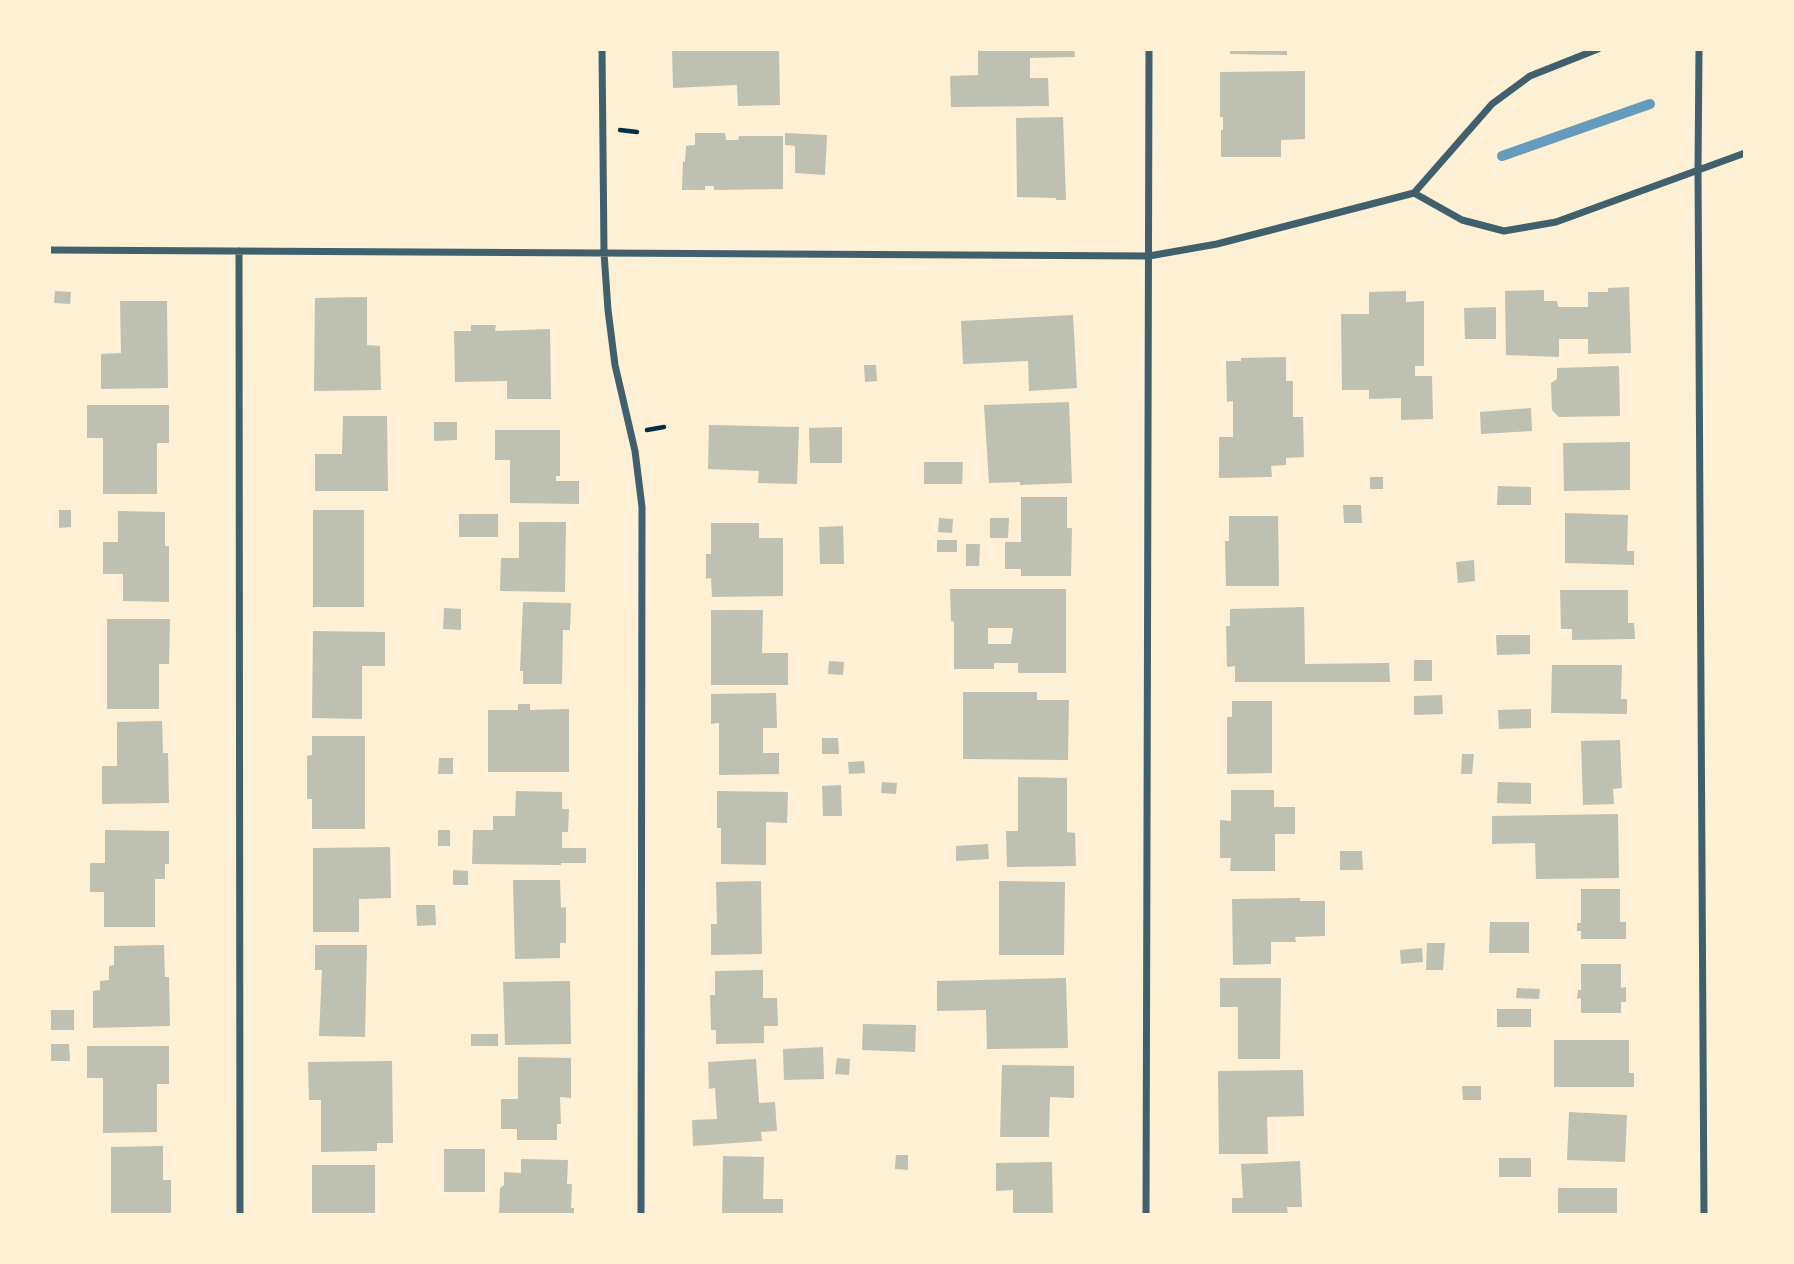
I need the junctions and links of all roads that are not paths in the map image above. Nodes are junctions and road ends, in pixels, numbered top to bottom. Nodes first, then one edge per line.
1 (602, 49) edge
2 (1149, 49) edge
3 (1598, 49) edge
4 (1699, 49) edge
5 (1745, 153) edge
6 (1698, 170) junction
7 (1414, 193) junction
8 (49, 250) edge
9 (239, 251) junction
10 (604, 253) junction
11 (1149, 256) junction
12 (240, 1215) edge
13 (641, 1215) edge
14 (1146, 1215) edge
15 (1704, 1215) edge

1 - 10 street
2 - 11 street
3 - 7 street
4 - 6 street
5 - 6 street
6 - 7 street
6 - 15 street
7 - 11 street
8 - 9 street
9 - 10 street
9 - 12 street
10 - 11 street
10 - 13 street
11 - 14 street

